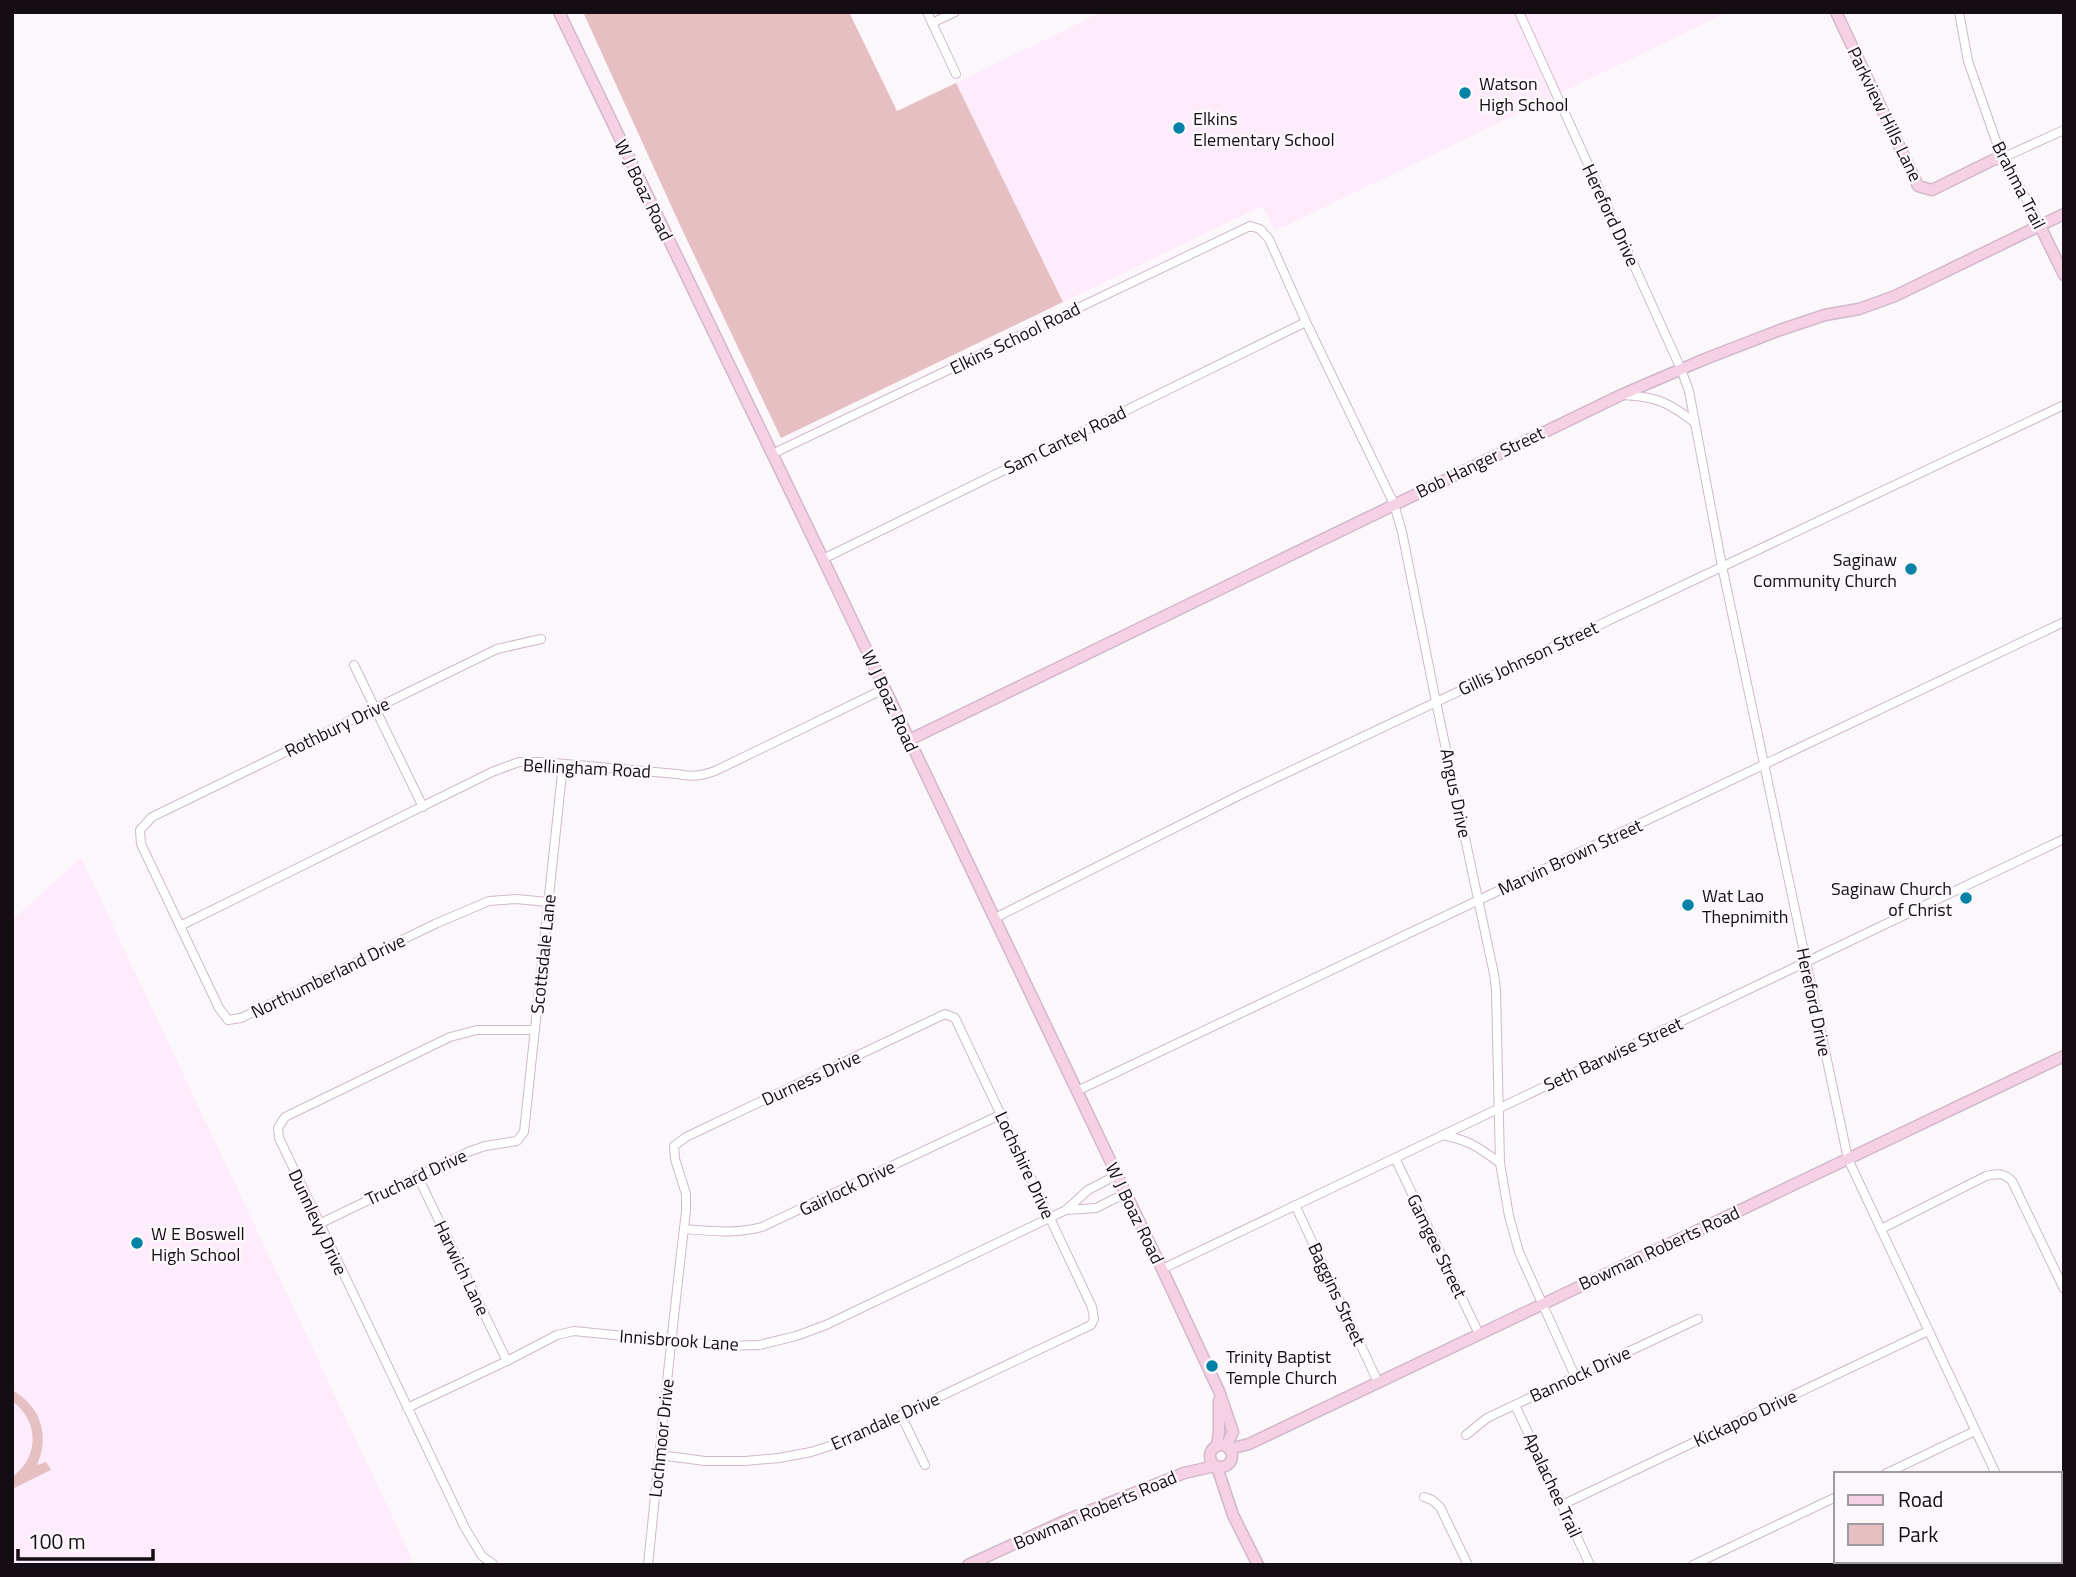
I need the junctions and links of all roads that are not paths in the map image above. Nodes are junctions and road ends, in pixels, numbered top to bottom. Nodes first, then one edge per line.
1 (559, 12) edge
2 (927, 12) edge
3 (955, 12) edge
4 (1519, 12) edge
5 (1836, 12) edge
6 (1959, 12) edge
7 (932, 23) junction
8 (956, 74) dead end
9 (2064, 130) edge
10 (2002, 158) junction
11 (2064, 214) edge
12 (2040, 226) junction
13 (1260, 229) joint
14 (2064, 275) edge
15 (1306, 322) junction
16 (1681, 369) junction
17 (1621, 395) junction
18 (2064, 405) edge
19 (1694, 422) junction
20 (772, 454) junction
21 (1394, 504) junction
22 (823, 559) junction
23 (1722, 566) junction
24 (2064, 622) edge
25 (541, 639) dead end
26 (354, 665) dead end
27 (884, 689) junction
28 (1436, 702) junction
29 (375, 709) junction
30 (909, 740) junction
31 (563, 764) junction
32 (1765, 765) junction
33 (423, 807) junction
34 (140, 830) joint
35 (2064, 839) edge
36 (1480, 900) junction
37 (548, 902) junction
38 (995, 918) junction
39 (180, 926) junction
40 (1806, 962) junction
41 (949, 1015) joint
42 (535, 1030) junction
43 (2064, 1056) edge
44 (1077, 1091) junction
45 (1499, 1108) junction
46 (1002, 1114) junction
47 (1442, 1135) junction
48 (517, 1142) joint
49 (674, 1146) joint
50 (1395, 1158) junction
51 (1848, 1159) junction
52 (1500, 1163) junction
53 (417, 1175) junction
54 (1117, 1175) junction
55 (1126, 1194) junction
56 (1295, 1205) junction
57 (1066, 1210) junction
58 (1050, 1218) junction
59 (318, 1224) junction
60 (684, 1229) junction
61 (1881, 1229) junction
62 (1162, 1269) junction
63 (2064, 1289) edge
64 (1541, 1304) junction
65 (1094, 1319) joint
66 (1698, 1319) dead end
67 (1928, 1331) junction
68 (1479, 1334) junction
69 (671, 1341) junction
70 (507, 1361) junction
71 (1575, 1376) junction
72 (1378, 1382) junction
73 (1515, 1405) junction
74 (407, 1408) junction
75 (901, 1415) junction
76 (1975, 1431) junction
77 (1466, 1436) dead end
78 (659, 1455) junction
79 (1222, 1456) junction
80 (925, 1465) dead end
81 (1889, 1472) edge
82 (1995, 1472) edge
83 (1424, 1497) dead end
84 (1834, 1498) edge
85 (1562, 1505) junction
86 (493, 1563) edge
87 (648, 1565) edge
88 (968, 1565) edge
89 (1258, 1565) edge
90 (1468, 1565) edge
91 (1590, 1565) edge
92 (1693, 1565) edge

1 - 20 street, W J Boaz Road
2 - 7 street
3 - 7 street
4 - 16 street, Hereford Drive
5 - 10 street, Parkview Hills Lane
6 - 10 street, Brahma Trail
7 - 8 street
9 - 10 street, Parkview Hills Lane
10 - 12 street, Brahma Trail
11 - 12 street, Bob Hanger Street
12 - 14 street, Brahma Trail
12 - 16 street, Bob Hanger Street
13 - 15 street, Angus Drive
13 - 20 street, Elkins School Road
15 - 21 street, Angus Drive
15 - 22 street, Sam Cantey Road
16 - 17 street, Bob Hanger Street
16 - 19 street, Hereford Drive
17 - 19 street
17 - 21 street, Bob Hanger Street
18 - 23 street, Gillis Johnson Street
19 - 23 street, Hereford Drive
20 - 22 street, W J Boaz Road
21 - 28 street, Angus Drive
21 - 30 street, Bob Hanger Street
22 - 27 street, W J Boaz Road
23 - 28 street, Gillis Johnson Street
23 - 32 street, Hereford Drive
24 - 32 street, Marvin Brown Street
25 - 29 street, Rothbury Drive
26 - 29 street
27 - 30 street, W J Boaz Road
27 - 31 street, Bellingham Road
28 - 36 street, Angus Drive
28 - 38 street, Gillis Johnson Street
29 - 33 street
29 - 34 street, Rothbury Drive
30 - 38 street, W J Boaz Road
31 - 33 street, Bellingham Road
31 - 37 street, Scottsdale Lane
32 - 36 street, Marvin Brown Street
32 - 40 street, Hereford Drive
33 - 39 street, Bellingham Road
34 - 39 street, Northumberland Drive
35 - 40 street, Seth Barwise Street
36 - 44 street, Marvin Brown Street
36 - 45 street, Angus Drive
37 - 39 street, Northumberland Drive
37 - 42 street, Scottsdale Lane
38 - 44 street, W J Boaz Road
40 - 45 street, Seth Barwise Street
40 - 51 street, Hereford Drive
41 - 46 street, Lochshire Drive
41 - 49 street, Durness Drive
42 - 48 street, Scottsdale Lane
42 - 59 street, Dunnlevy Drive
43 - 51 street, Bowman Roberts Road
44 - 54 street, W J Boaz Road
45 - 47 street, Seth Barwise Street
45 - 52 street, Angus Drive
46 - 58 street, Lochshire Drive
46 - 60 street, Gairlock Drive
47 - 50 street, Seth Barwise Street
47 - 52 street
48 - 53 street, Truchard Drive
49 - 60 street, Lochmoor Drive
50 - 56 street, Seth Barwise Street
50 - 68 street, Gamgee Street
51 - 61 street, Hereford Drive
51 - 64 street, Bowman Roberts Road
52 - 64 street, Angus Drive
53 - 59 street, Truchard Drive
53 - 70 street, Harwich Lane
54 - 55 street, W J Boaz Road
54 - 57 street, Innisbrook Lane
55 - 57 street, Innisbrook Lane
55 - 62 street, W J Boaz Road
56 - 62 street, Seth Barwise Street
56 - 72 street, Baggins Street
57 - 58 street, Innisbrook Lane
58 - 65 street, Lochshire Drive
58 - 69 street, Innisbrook Lane
59 - 74 street, Dunnlevy Drive
60 - 69 street, Lochmoor Drive
61 - 63 street
61 - 67 street, Hereford Drive
62 - 79 street, W J Boaz Road
64 - 68 street, Bowman Roberts Road
64 - 71 street, Angus Drive
65 - 75 street, Errandale Drive
66 - 71 street, Bannock Drive
67 - 76 street, Hereford Drive
67 - 85 street, Kickapoo Drive
68 - 72 street, Bowman Roberts Road
69 - 70 street, Innisbrook Lane
69 - 78 street, Lochmoor Drive
70 - 74 street, Innisbrook Lane
71 - 73 street, Bannock Drive
72 - 79 street, Bowman Roberts Road
73 - 77 street, Bannock Drive
73 - 85 street, Apalachee Trail
74 - 86 street, Dunnlevy Drive
75 - 78 street, Errandale Drive
75 - 80 street
76 - 81 street
76 - 82 street, Hereford Drive
78 - 87 street, Lochmoor Drive
79 - 88 street, Bowman Roberts Road
79 - 89 street, W J Boaz Road
83 - 90 street
84 - 92 street
85 - 91 street, Apalachee Trail

